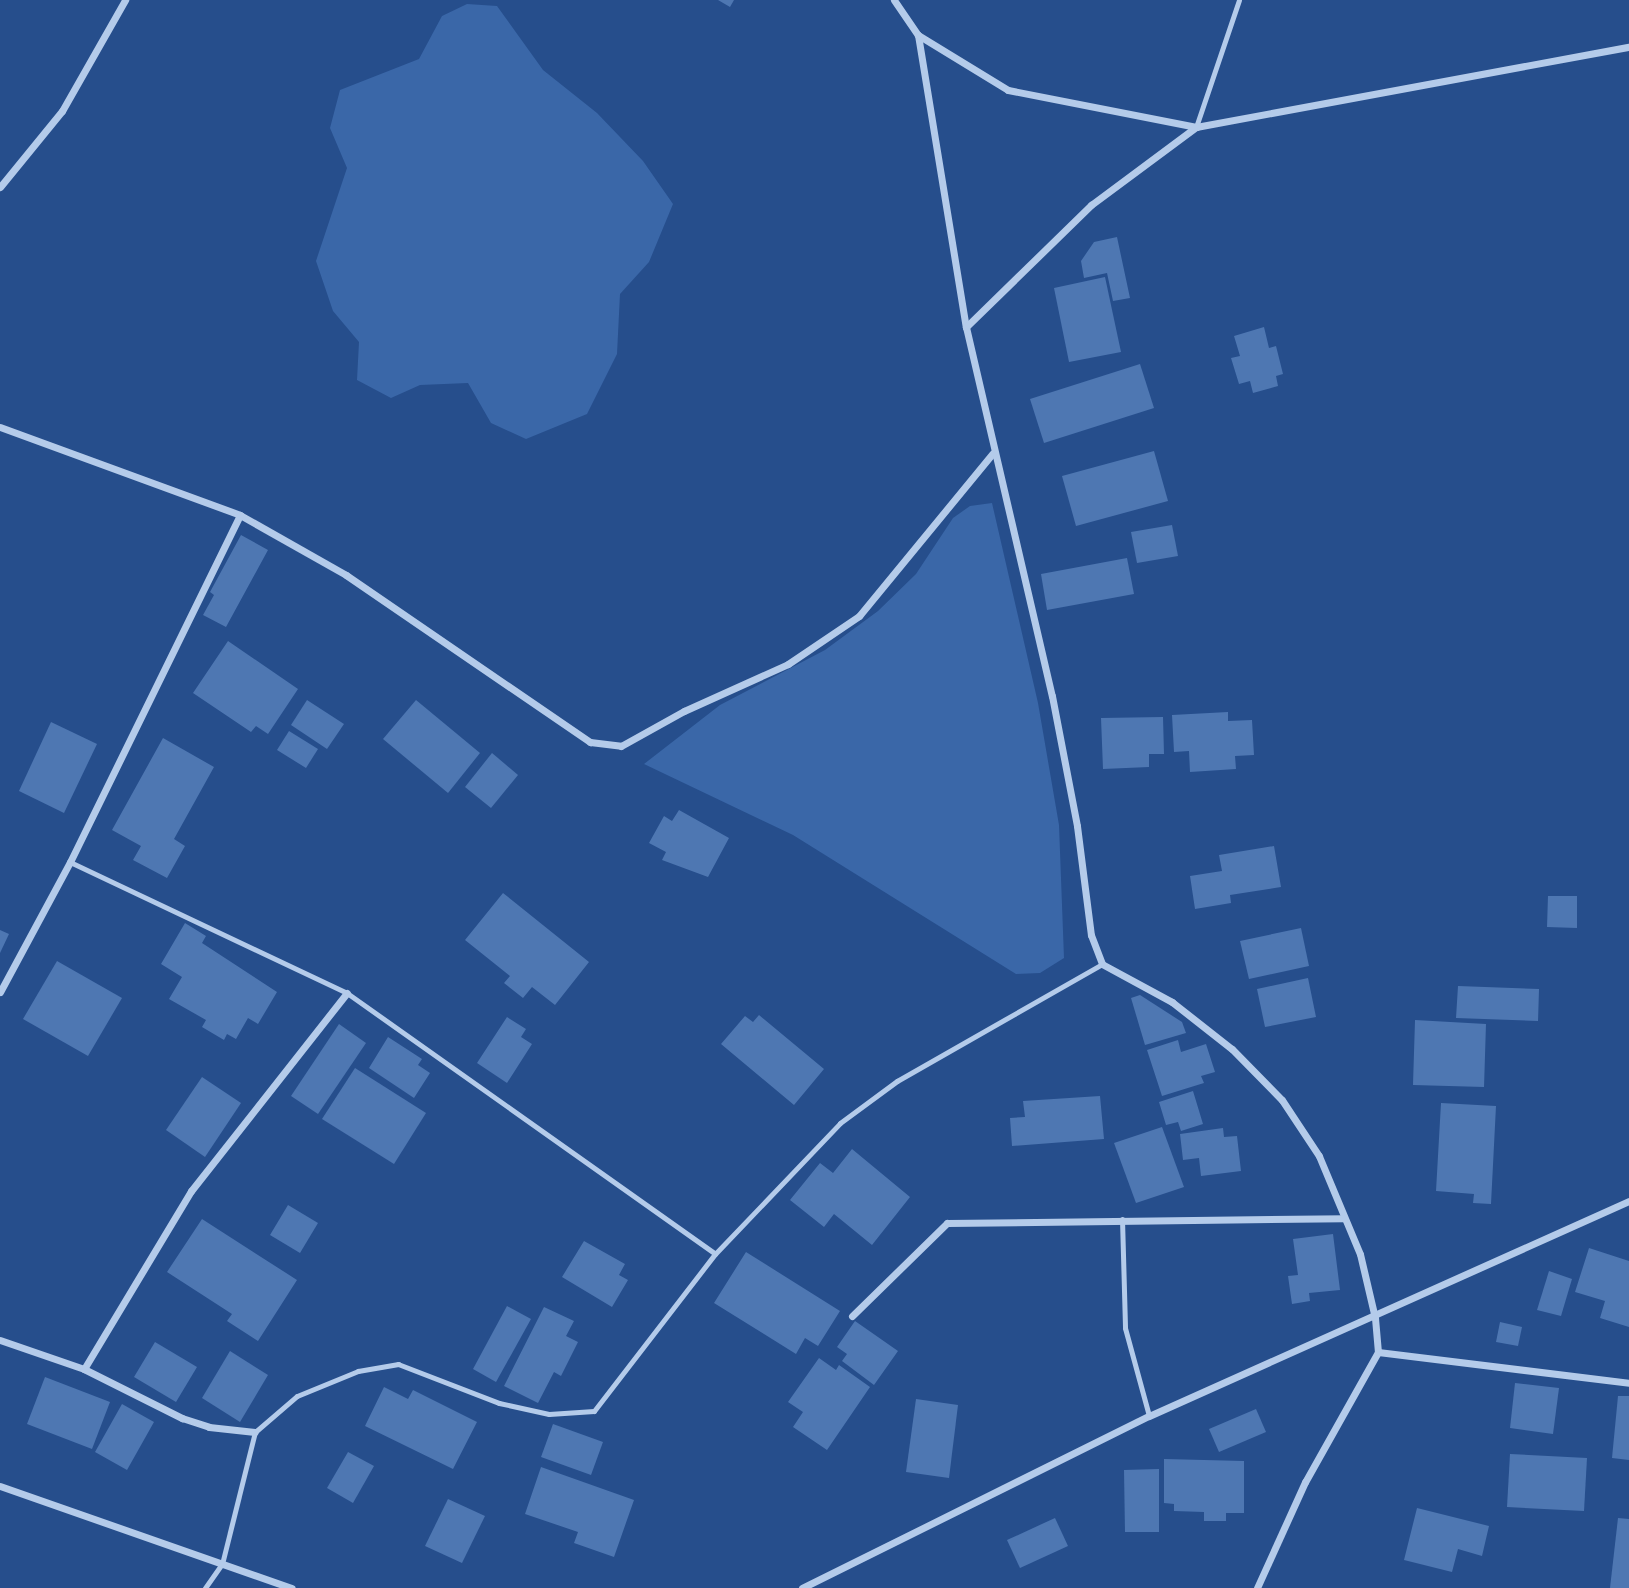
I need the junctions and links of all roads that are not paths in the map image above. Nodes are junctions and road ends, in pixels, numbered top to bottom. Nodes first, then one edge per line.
1 (125, 0) edge
2 (894, 0) edge
3 (1239, 0) edge
4 (918, 35) junction
5 (1629, 47) edge
6 (1196, 127) junction
7 (0, 187) edge
8 (966, 327) junction
9 (0, 427) edge
10 (992, 454) junction
11 (240, 515) junction
12 (69, 862) junction
13 (1102, 964) junction
14 (0, 992) edge
15 (347, 993) junction
16 (1629, 1202) edge
17 (1344, 1218) junction
18 (1122, 1219) junction
19 (715, 1254) junction
20 (852, 1316) dead end
21 (1375, 1318) junction
22 (0, 1340) edge
23 (1378, 1352) junction
24 (84, 1370) junction
25 (1629, 1383) edge
26 (1149, 1416) junction
27 (255, 1432) junction
28 (0, 1486) edge
29 (222, 1564) junction
30 (205, 1588) edge
31 (292, 1588) edge
32 (802, 1588) edge
33 (1257, 1588) edge

1 - 7 street
2 - 4 street
3 - 6 lane
4 - 6 street
4 - 8 street
5 - 6 street
6 - 8 street
8 - 10 street
9 - 11 street
10 - 11 street
10 - 13 street
11 - 12 street
12 - 14 street
12 - 15 lane
13 - 17 street
13 - 19 lane
15 - 19 lane
15 - 24 street
16 - 21 street
17 - 18 street
17 - 21 street
18 - 20 street
18 - 26 lane
19 - 27 lane
21 - 23 street
21 - 26 street
22 - 24 street
23 - 25 street
23 - 33 street
24 - 27 street
26 - 32 street
27 - 29 lane
28 - 29 street
29 - 30 lane
29 - 31 street

